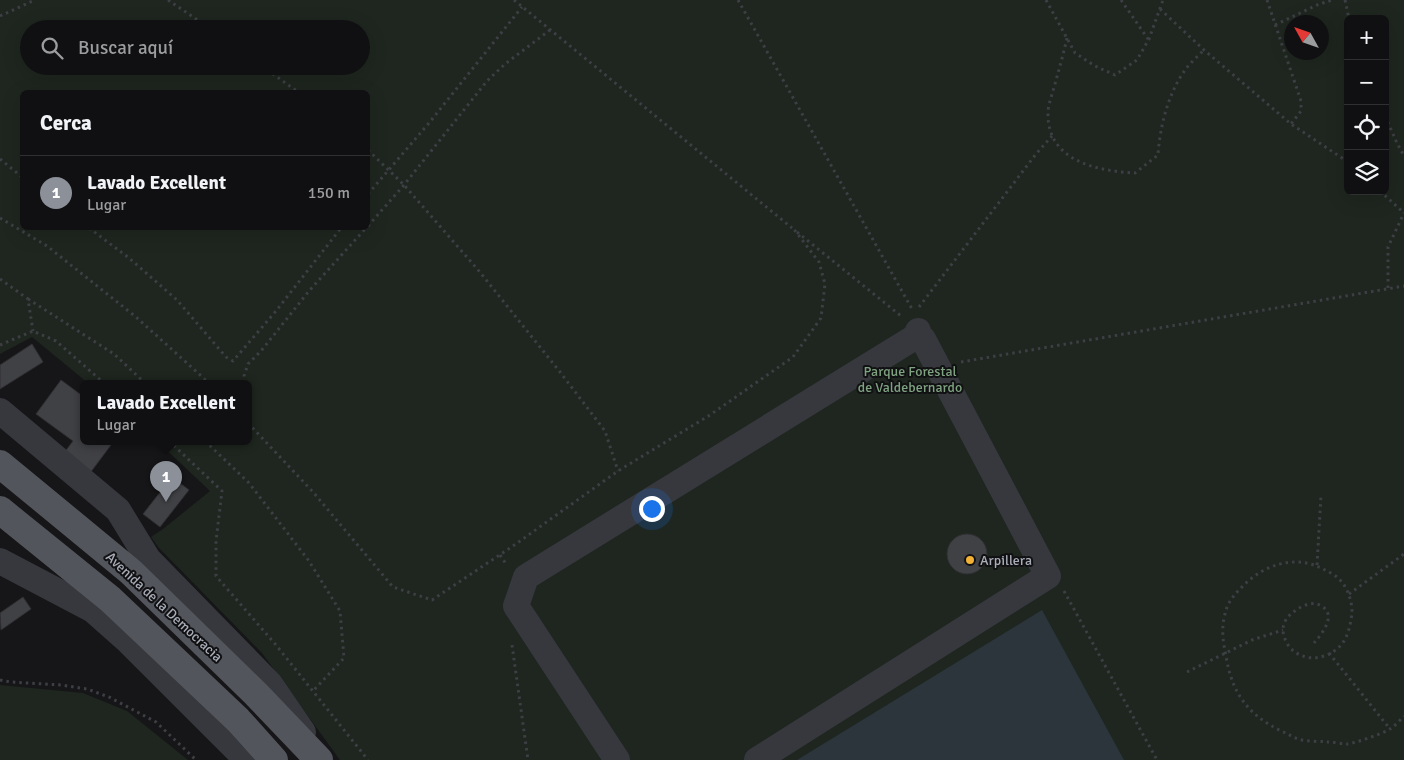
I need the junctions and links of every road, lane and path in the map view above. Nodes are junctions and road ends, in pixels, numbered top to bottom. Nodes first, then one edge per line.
1 (35, 0) edge
2 (168, 0) edge
3 (514, 0) edge
4 (738, 0) edge
5 (1046, 0) edge
6 (1163, 0) edge
7 (1267, 0) edge
8 (1316, 0) edge
9 (1332, 0) edge
10 (1345, 0) edge
11 (1122, 1) edge
12 (1317, 5) junction
13 (522, 7) junction
14 (1160, 9) junction
15 (1348, 15) edge
16 (0, 16) edge
17 (198, 20) edge
18 (1275, 25) junction
19 (550, 30) junction
20 (1067, 38) junction
21 (1149, 39) junction
22 (1204, 50) junction
23 (274, 75) edge
24 (295, 90) edge
25 (1291, 124) junction
26 (1389, 126) edge
27 (1052, 136) junction
28 (370, 152) edge
29 (1404, 156) edge
30 (1344, 159) edge
31 (0, 160) edge
32 (388, 169) junction
33 (20, 175) edge
34 (404, 185) junction
35 (370, 192) edge
36 (1384, 195) edge
37 (1404, 213) edge
38 (0, 218) edge
39 (370, 224) edge
40 (793, 228) junction
41 (20, 230) edge
42 (20, 230) edge
43 (92, 230) edge
44 (339, 230) edge
45 (364, 230) edge
46 (0, 279) edge
47 (1404, 286) edge
48 (1388, 288) junction
49 (28, 299) junction
50 (33, 331) junction
51 (917, 334) junction
52 (0, 345) edge
53 (952, 363) dead end
54 (100, 380) edge
55 (142, 380) edge
56 (206, 380) edge
57 (244, 380) edge
58 (0, 411) edge
59 (252, 427) edge
60 (173, 445) edge
61 (209, 445) edge
62 (0, 464) edge
63 (618, 471) junction
64 (1321, 496) dead end
65 (0, 510) edge
66 (1404, 554) edge
67 (0, 561) edge
68 (1316, 565) junction
69 (1054, 580) junction
70 (1349, 594) junction
71 (1283, 630) junction
72 (512, 643) dead end
73 (1314, 643) dead end
74 (1330, 653) junction
75 (1225, 654) junction
76 (1187, 672) dead end
77 (0, 680) edge
78 (313, 691) junction
79 (1404, 716) edge
80 (1390, 729) junction
81 (196, 760) edge
82 (247, 760) edge
83 (274, 760) edge
84 (320, 760) edge
85 (368, 760) edge
86 (528, 760) edge
87 (618, 760) edge
88 (757, 760) edge
89 (1157, 760) edge

1 - 16 path
2 - 17 path
3 - 13 path
4 - 27 path
5 - 20 path
6 - 14 path
7 - 18 path
8 - 12 path
9 - 12 path
10 - 15 path
11 - 21 path
12 - 18 path
13 - 19 path
13 - 32 path
14 - 21 path
14 - 22 path
18 - 25 path
19 - 34 path
19 - 40 path
20 - 21 path
20 - 27 path
22 - 25 path
22 - 27 path
23 - 24 path
25 - 30 path
26 - 29 path
28 - 32 path
31 - 33 path
32 - 34 path
32 - 35 path
34 - 39 path
34 - 63 path
36 - 37 path
37 - 48 path
38 - 42 path
40 - 51 path
40 - 63 path
41 - 56 path
43 - 44 path
45 - 57 path
46 - 49 path
47 - 48 path
48 - 53 path
49 - 50 path
49 - 55 path
50 - 52 path
50 - 54 path
51 - 69 street
51 - 87 street
58 - 84 street
59 - 63 path
60 - 78 path
61 - 78 path
62 - 84 main road, Avenida de la Democracia
64 - 68 path
65 - 83 main road
66 - 70 path
67 - 82 street
68 - 70 path
68 - 75 path
69 - 88 street
69 - 89 path
70 - 74 path
71 - 73 path
71 - 74 path
71 - 75 path
72 - 86 path
74 - 80 path
75 - 76 path
75 - 80 path
77 - 81 path
78 - 85 path
79 - 80 path

